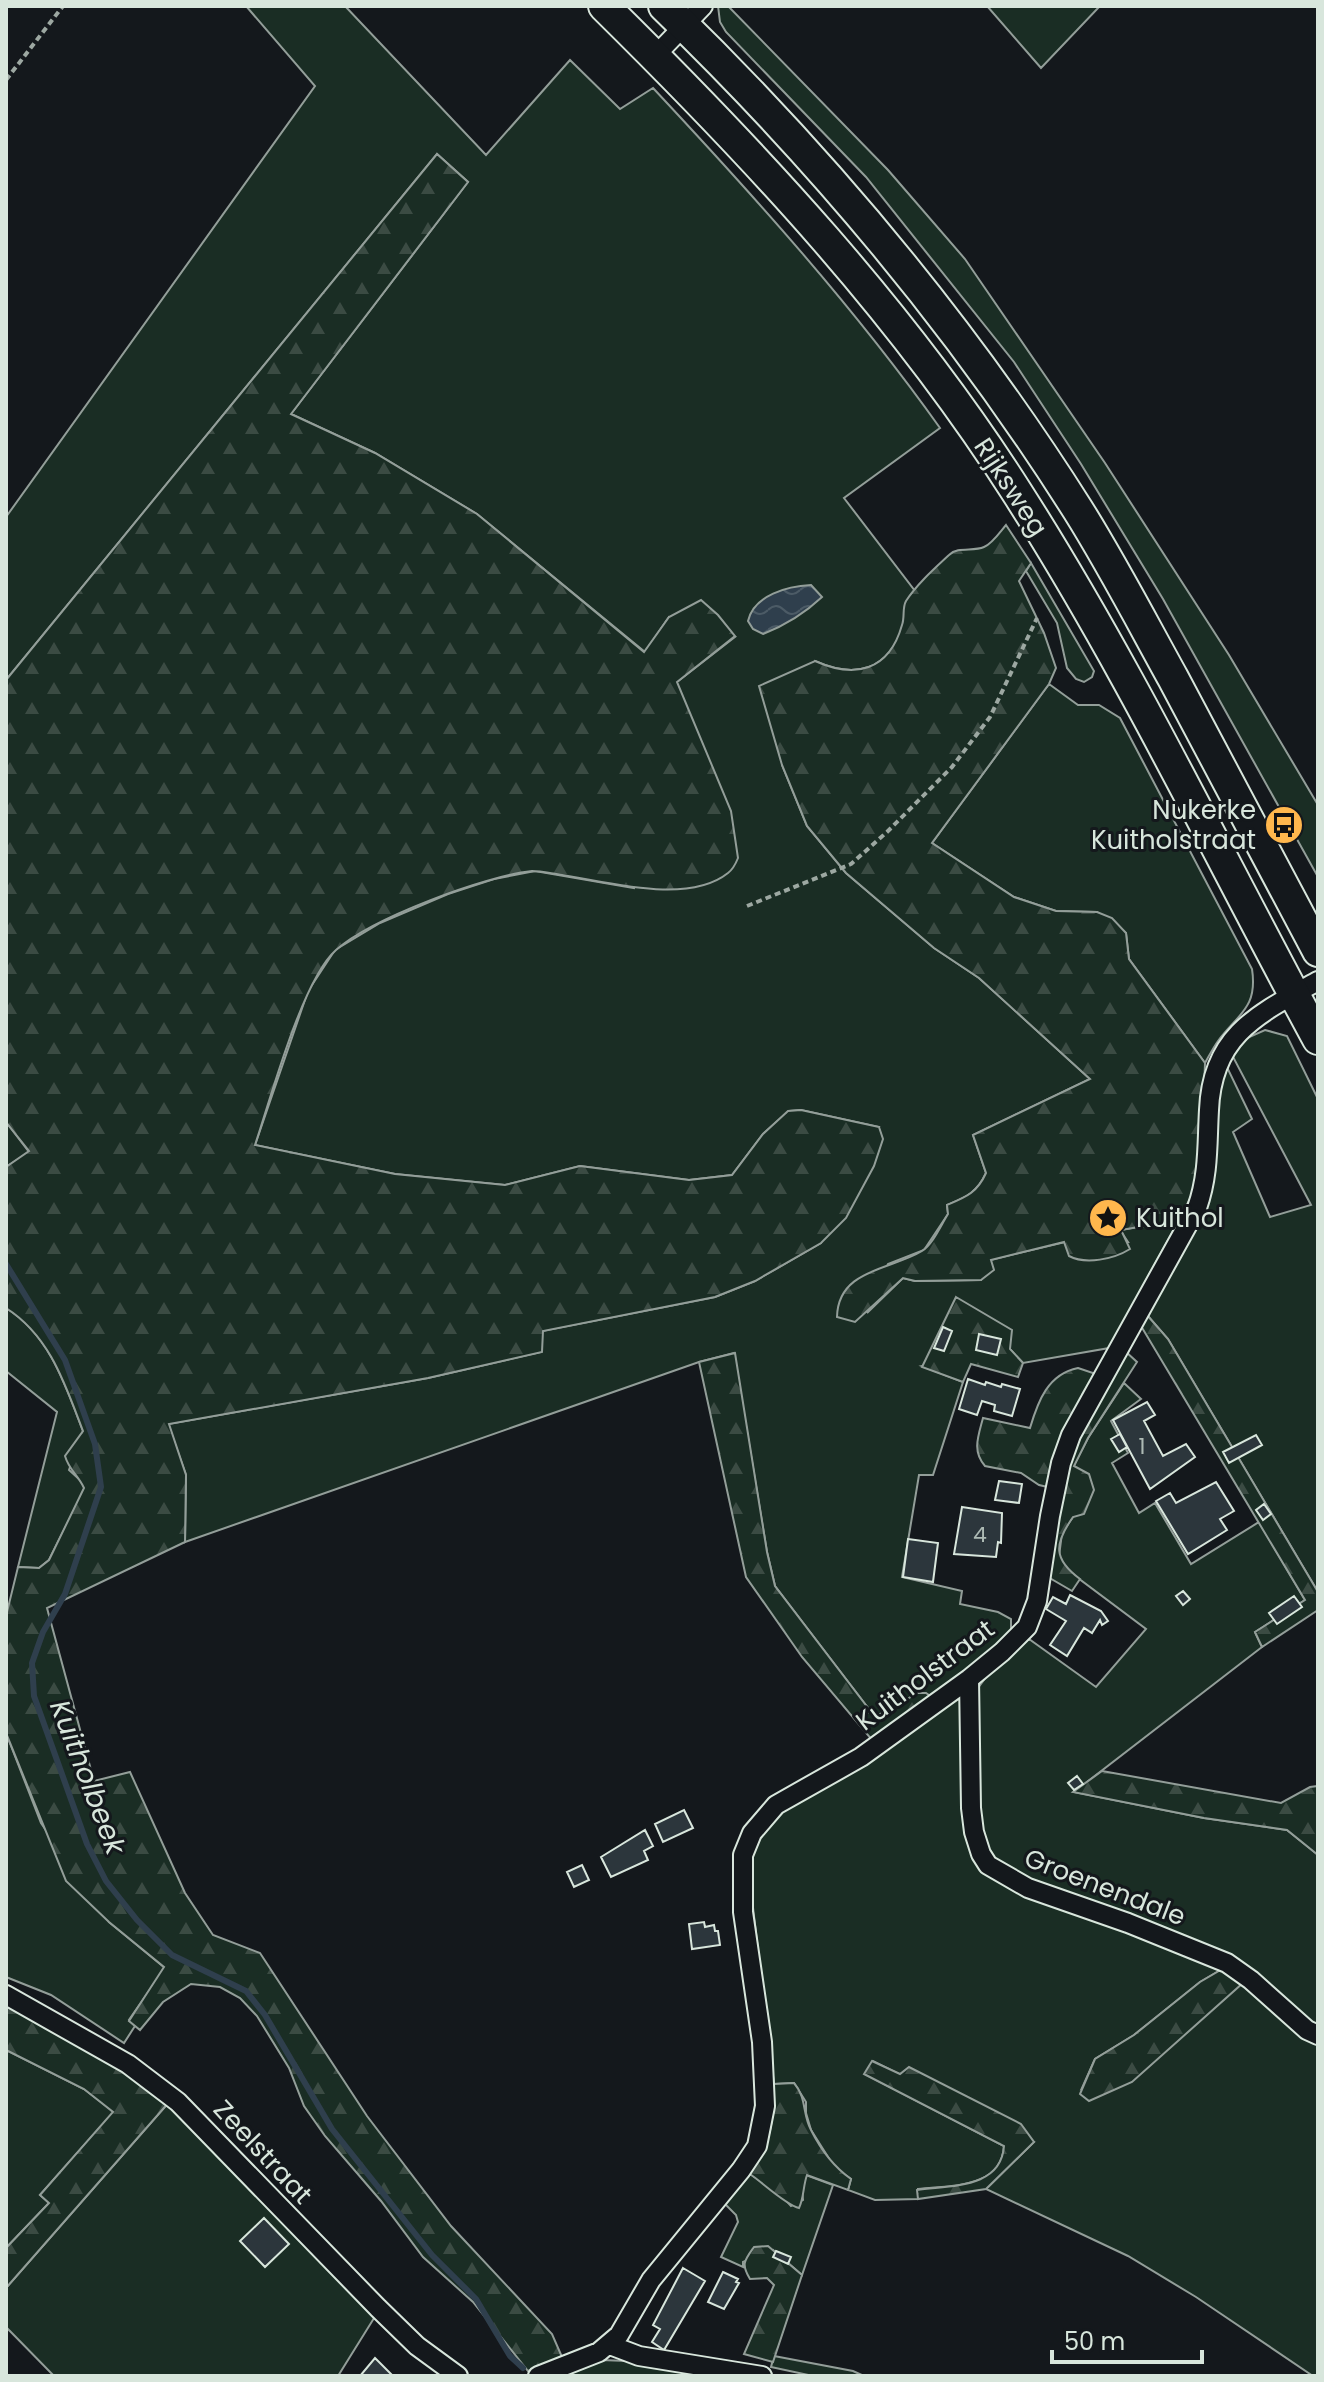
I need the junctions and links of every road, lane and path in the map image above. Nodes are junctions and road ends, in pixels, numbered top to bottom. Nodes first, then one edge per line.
1 (63, 6) edge
2 (604, 6) edge
3 (684, 13) edge
4 (655, 56) junction
5 (6, 80) edge
6 (1037, 618) dead end
7 (747, 906) dead end
8 (1318, 951) edge
9 (1306, 988) edge
10 (1318, 1039) edge
11 (969, 1679) junction
12 (6, 1995) edge
13 (1318, 2035) edge
14 (610, 2345) junction
15 (458, 2376) edge
16 (538, 2376) edge
17 (762, 2376) edge

1 - 5 path
2 - 4 highway, Rijksweg
3 - 4 street
3 - 8 highway, Rijksweg
4 - 9 highway, Rijksweg
6 - 7 path
9 - 10 highway, Rijksweg
9 - 11 street, Kuitholstraat
11 - 13 street, Groenendale
11 - 14 street, Kuitholstraat
12 - 15 street, Zeelstraat
14 - 16 street
14 - 17 street

